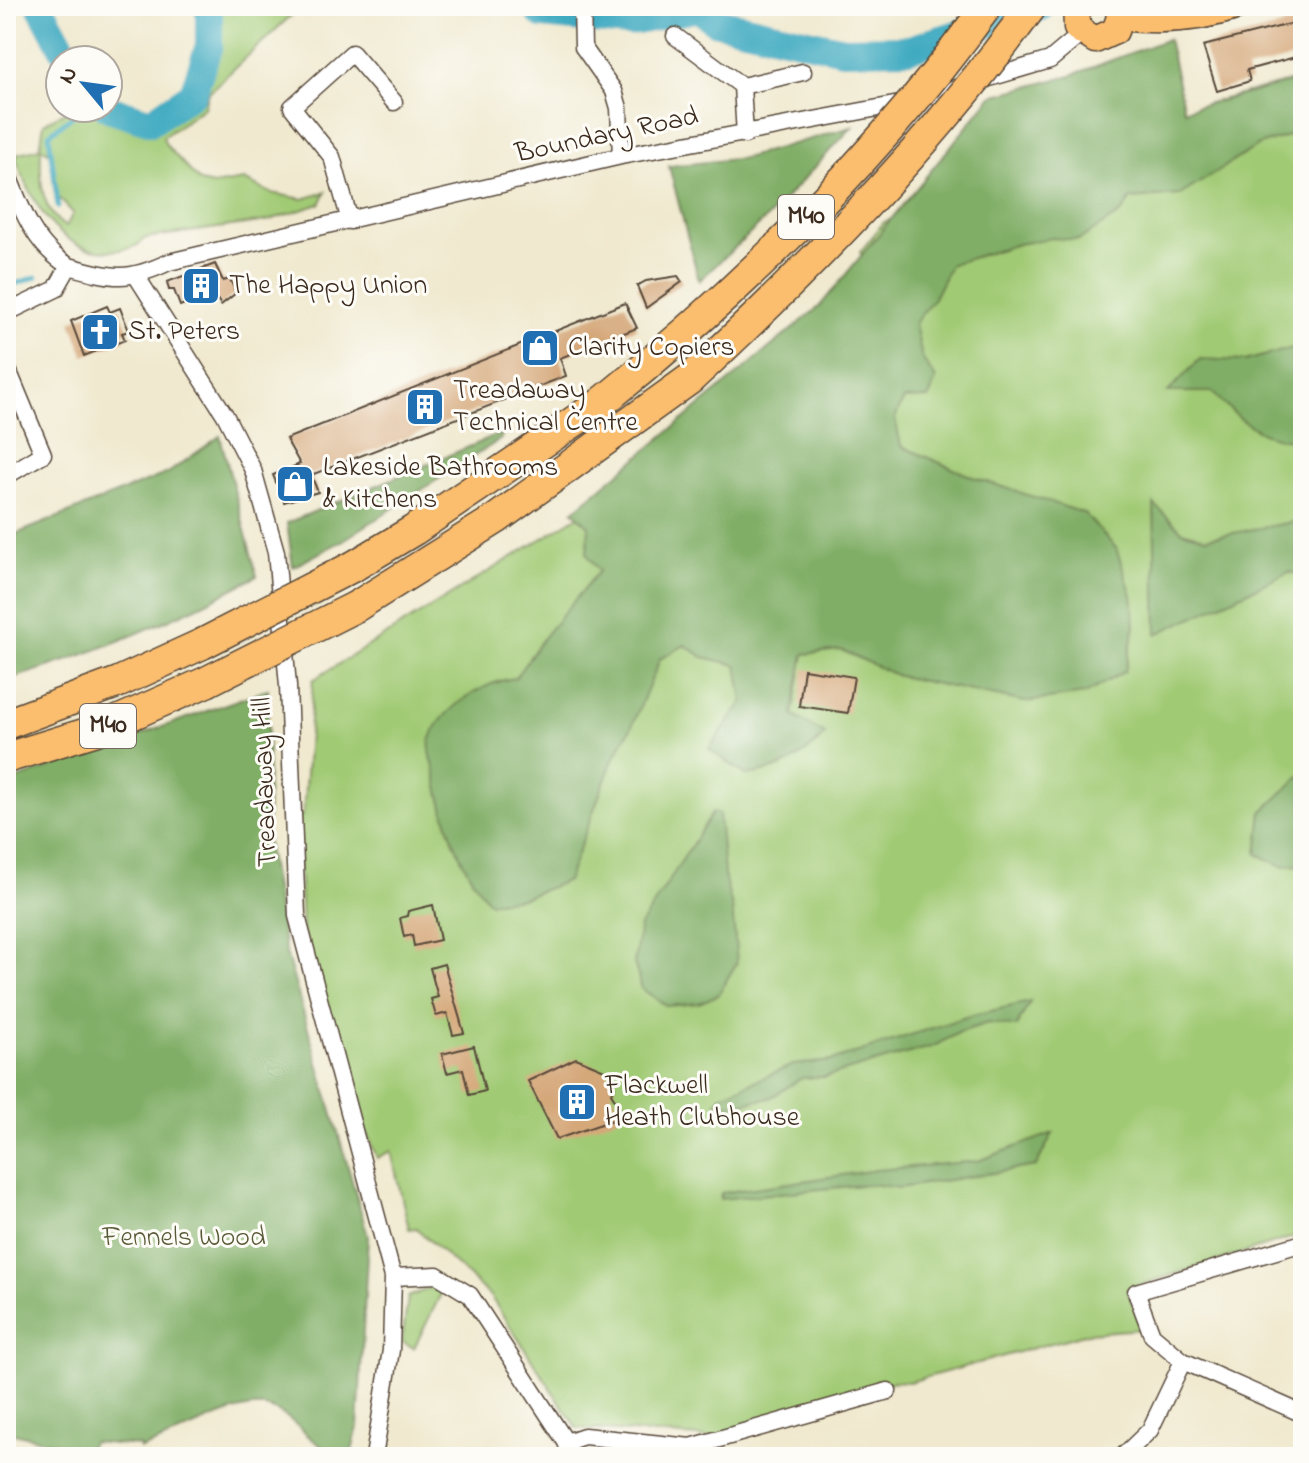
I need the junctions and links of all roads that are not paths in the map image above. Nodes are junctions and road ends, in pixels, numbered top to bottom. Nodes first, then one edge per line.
1 (582, 6) edge
2 (987, 6) edge
3 (1032, 6) edge
4 (1076, 6) edge
5 (1239, 6) edge
6 (1119, 12) edge
7 (1081, 34) junction
8 (675, 36) dead end
9 (803, 72) dead end
10 (742, 86) junction
11 (394, 102) dead end
12 (745, 135) junction
13 (621, 156) junction
14 (6, 170) edge
15 (350, 221) junction
16 (69, 266) junction
17 (137, 277) junction
18 (6, 313) edge
19 (6, 365) edge
20 (6, 476) edge
21 (6, 724) edge
22 (6, 758) edge
23 (1303, 1243) edge
24 (393, 1277) junction
25 (1183, 1361) junction
26 (888, 1391) dead end
27 (1303, 1414) edge
28 (569, 1449) edge
29 (374, 1457) edge
30 (1122, 1457) edge

1 - 13 street
2 - 21 highway, M40, bridge
3 - 22 highway, M40, bridge
4 - 7 main road
5 - 6 main road
6 - 7 main road
7 - 12 street, Boundary Road
8 - 10 street
9 - 10 street
10 - 12 street
11 - 15 street
12 - 13 street, Boundary Road
13 - 15 street, Boundary Road
14 - 16 street
15 - 17 street, Boundary Road
16 - 17 street
16 - 18 street
17 - 24 street, Treadaway Hill
19 - 20 street
23 - 25 street
24 - 28 street
24 - 29 street, Treadaway Hill
25 - 27 street
25 - 30 street
26 - 28 street

